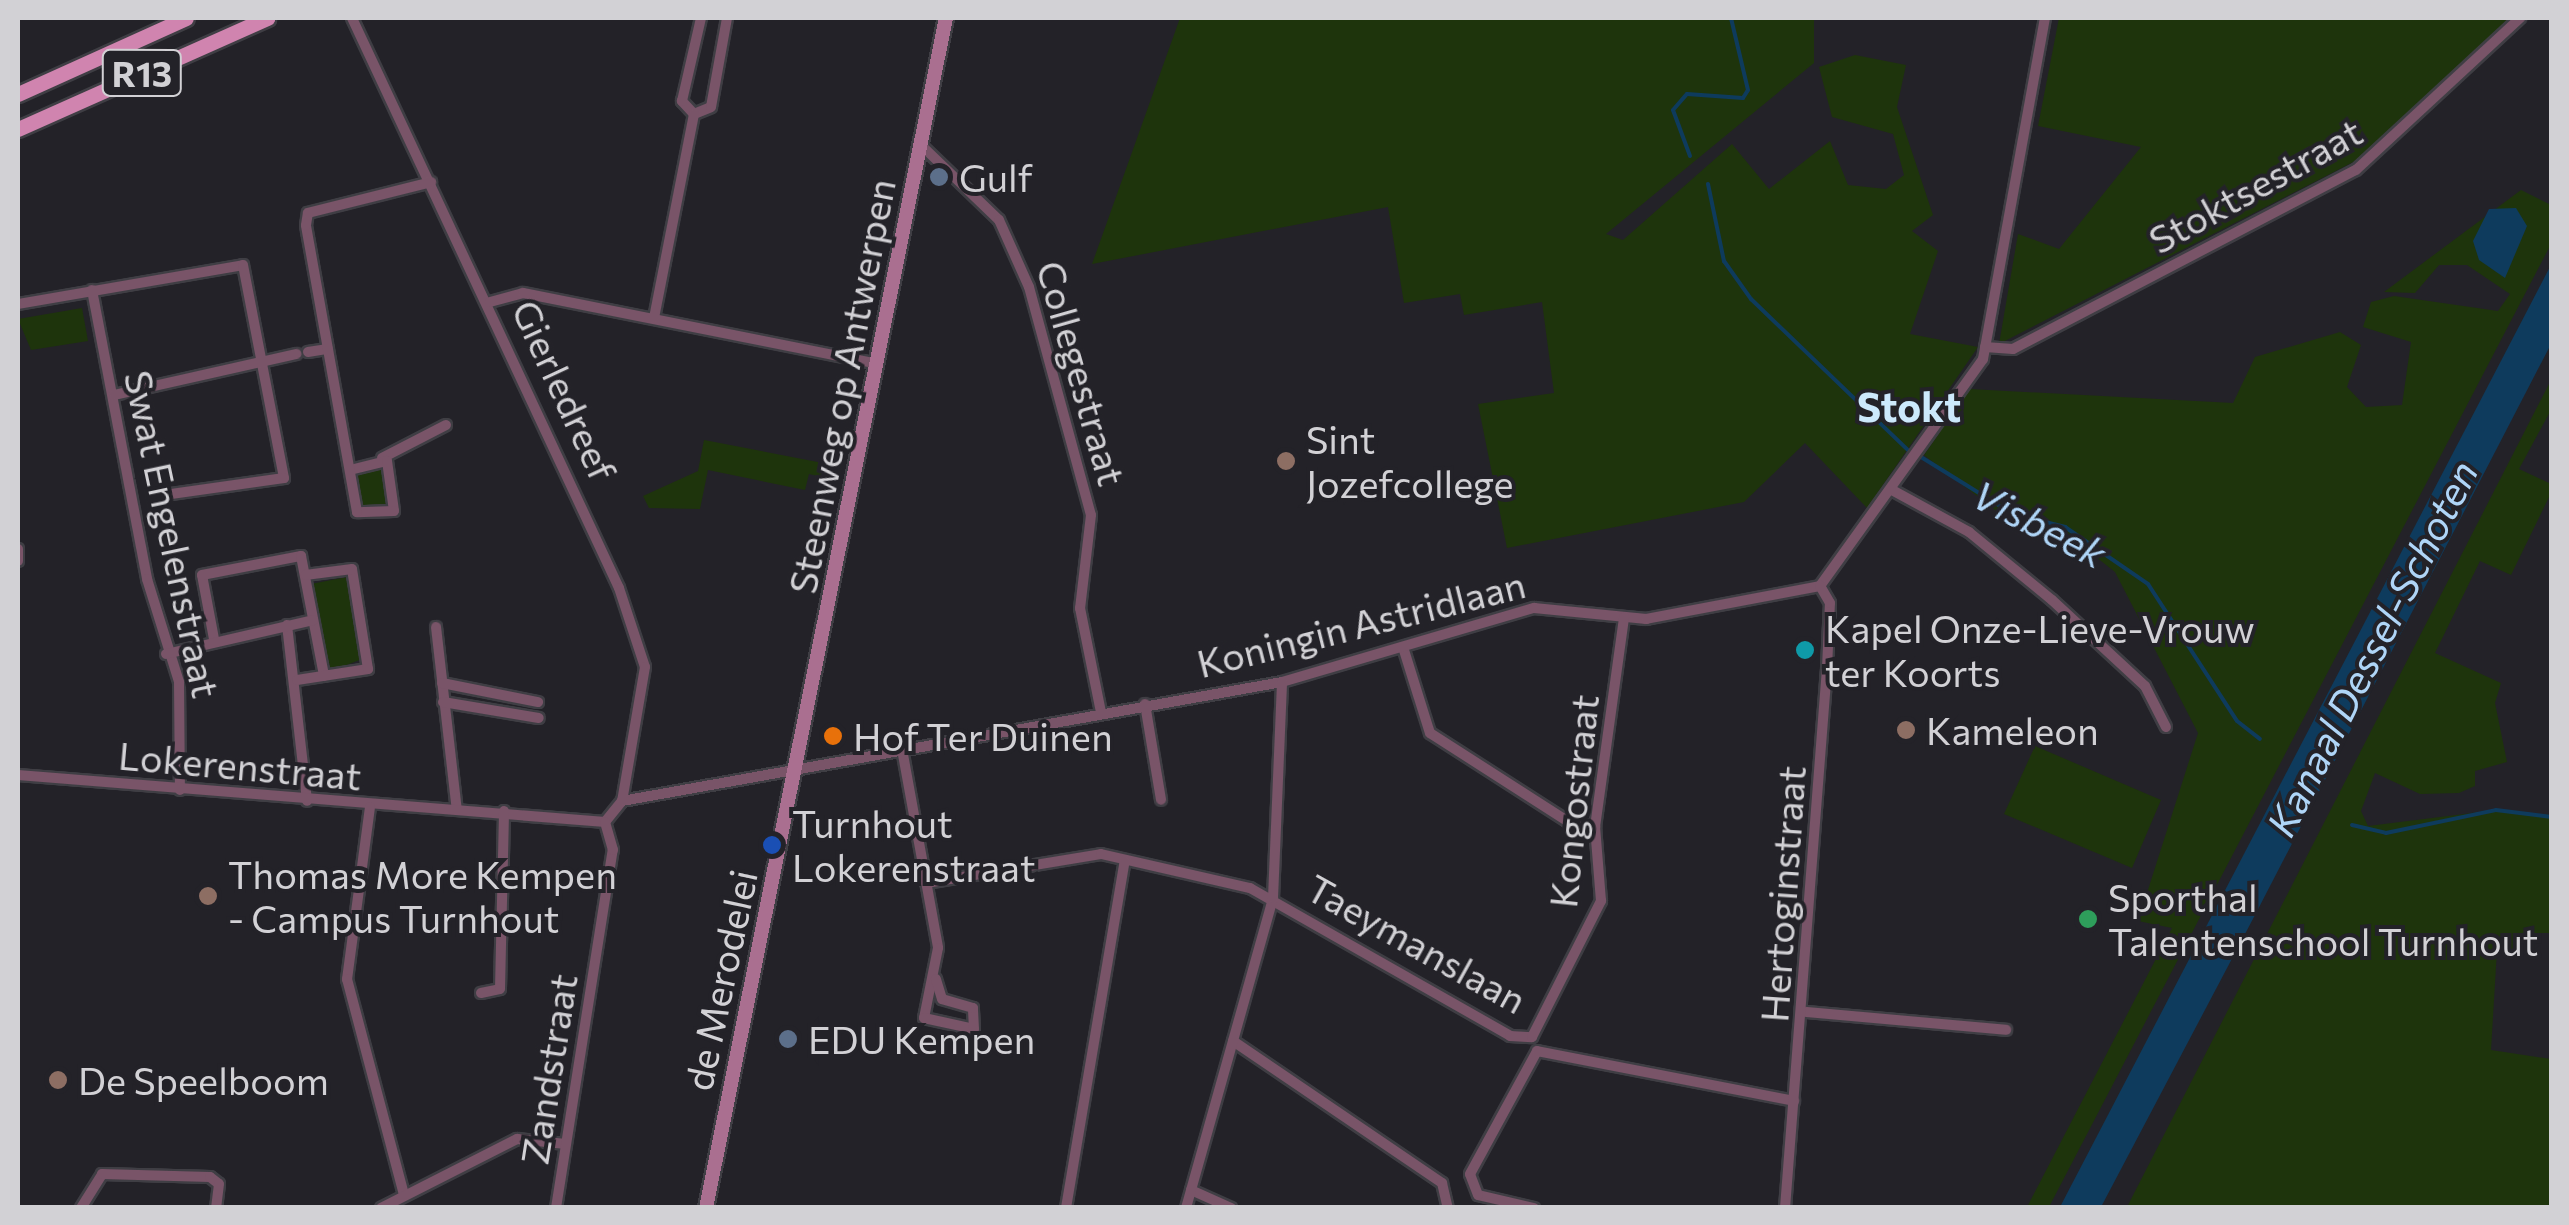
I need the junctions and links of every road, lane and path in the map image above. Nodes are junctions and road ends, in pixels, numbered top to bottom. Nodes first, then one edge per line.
1 (186, 18) edge
2 (267, 18) edge
3 (701, 18) edge
4 (727, 18) edge
5 (946, 18) edge
6 (2045, 18) edge
7 (2520, 18) edge
8 (356, 19) edge
9 (18, 94) edge
10 (694, 114) junction
11 (18, 129) edge
12 (921, 145) junction
13 (432, 182) junction
14 (92, 290) junction
15 (490, 302) junction
16 (18, 304) edge
17 (654, 318) junction
18 (1985, 347) junction
19 (328, 349) junction
20 (262, 360) junction
21 (879, 364) junction
22 (114, 395) junction
23 (446, 425) dead end
24 (382, 458) junction
25 (350, 470) junction
26 (1892, 490) junction
27 (171, 494) dead end
28 (18, 549) edge
29 (18, 561) edge
30 (304, 575) junction
31 (1820, 586) junction
32 (1624, 617) junction
33 (312, 620) junction
34 (287, 625) junction
35 (436, 627) dead end
36 (214, 639) junction
37 (1404, 646) junction
38 (166, 654) junction
39 (324, 676) junction
40 (297, 680) junction
41 (1282, 682) junction
42 (442, 683) junction
43 (443, 702) junction
44 (538, 702) dead end
45 (1145, 704) junction
46 (1101, 712) junction
47 (539, 718) dead end
48 (2166, 727) dead end
49 (902, 749) junction
50 (798, 766) junction
51 (18, 775) edge
52 (180, 790) junction
53 (628, 800) junction
54 (1162, 800) dead end
55 (307, 802) junction
56 (370, 807) junction
57 (457, 810) junction
58 (504, 811) junction
59 (605, 822) junction
60 (1595, 827) junction
61 (1126, 861) junction
62 (926, 884) junction
63 (1273, 898) junction
64 (936, 979) junction
65 (482, 993) dead end
66 (1806, 1012) junction
67 (2006, 1030) dead end
68 (1532, 1037) joint
69 (1233, 1042) junction
70 (1794, 1101) junction
71 (566, 1144) junction
72 (1191, 1190) junction
73 (404, 1194) junction
74 (81, 1208) edge
75 (216, 1208) edge
76 (381, 1208) edge
77 (399, 1208) edge
78 (556, 1208) edge
79 (706, 1208) edge
80 (1066, 1208) edge
81 (1186, 1208) edge
82 (1231, 1208) edge
83 (1448, 1208) edge
84 (1534, 1208) edge
85 (1785, 1208) edge

1 - 9 main road, R13
2 - 11 main road, R13
3 - 10 street
4 - 10 street
5 - 12 street, Steenweg op Antwerpen
6 - 18 street
7 - 18 street, Stoktsestraat
8 - 13 street, Gierledreef
10 - 17 street
12 - 21 street, Steenweg op Antwerpen
12 - 46 street, Collegestraat
13 - 15 street, Gierledreef
13 - 19 street
14 - 16 street
14 - 20 street
14 - 22 street, Swat Engelenstraat
15 - 17 street
15 - 53 street, Gierledreef
17 - 21 street
18 - 26 street
19 - 20 street
19 - 25 street
20 - 22 street
20 - 27 street
21 - 50 street, Steenweg op Antwerpen
22 - 38 street, Swat Engelenstraat
23 - 24 street
24 - 25 street
24 - 25 street
26 - 31 street
26 - 48 street
28 - 29 street
30 - 33 street
30 - 36 street
30 - 39 street
31 - 32 street, Koningin Astridlaan
31 - 66 street, Hertoginstraat
32 - 37 street, Koningin Astridlaan
32 - 60 street, Kongostraat
33 - 34 street
33 - 39 street
34 - 36 street
34 - 40 street
35 - 42 street
36 - 38 street
37 - 41 street, Koningin Astridlaan
37 - 60 street
38 - 52 street, Swat Engelenstraat
39 - 40 street
40 - 55 street
41 - 45 street, Koningin Astridlaan
41 - 63 street
42 - 43 street
42 - 44 street
43 - 47 street
43 - 57 street
45 - 46 street, Koningin Astridlaan
45 - 54 street
46 - 49 street, Koningin Astridlaan
49 - 50 street, Koningin Astridlaan
49 - 62 street
50 - 53 street
50 - 79 street, de Merodelei
51 - 52 street, Lokerenstraat
52 - 55 street, Lokerenstraat
53 - 59 street
55 - 56 street, Lokerenstraat
56 - 57 street, Lokerenstraat
56 - 73 street
57 - 58 street, Lokerenstraat
58 - 59 street, Lokerenstraat
58 - 65 street
59 - 71 street, Zandstraat
60 - 68 street, Kongostraat
61 - 62 street, Taeymanslaan
61 - 63 street, Taeymanslaan
61 - 80 street
62 - 64 street
63 - 68 street, Taeymanslaan
63 - 69 street
64 - 64 street
66 - 67 street
66 - 70 street, Hertoginstraat
69 - 72 street
69 - 83 street
70 - 84 street, Taeymanslaan
70 - 85 street, Hertoginstraat
71 - 73 street
71 - 78 street, Zandstraat
72 - 81 street
72 - 82 street
73 - 76 street
73 - 77 street
74 - 75 street

